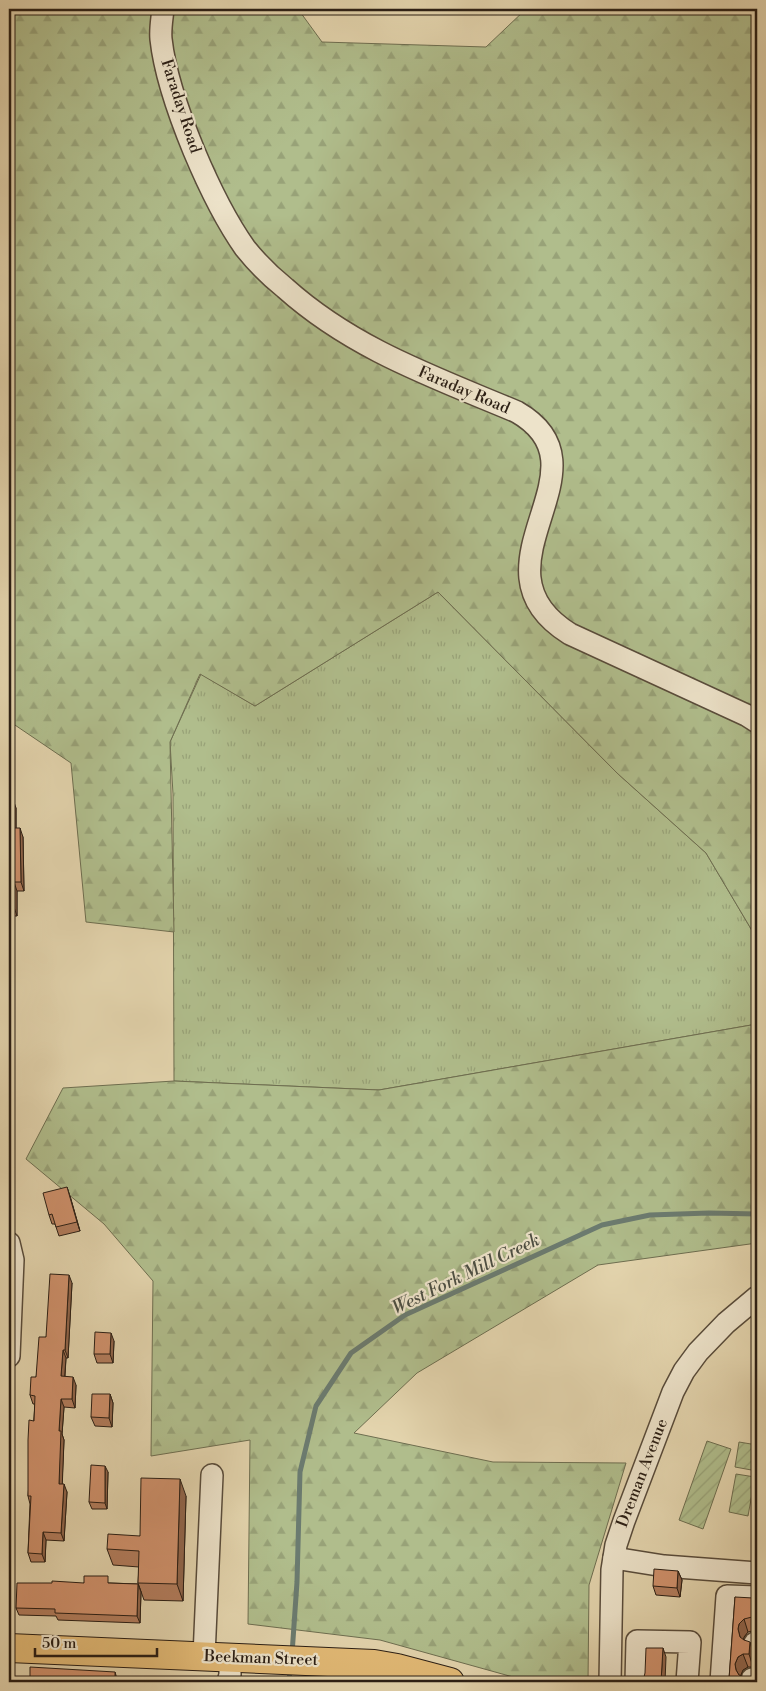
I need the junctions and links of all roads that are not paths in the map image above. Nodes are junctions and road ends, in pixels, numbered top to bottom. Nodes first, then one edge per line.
1 (163, 9) edge
2 (757, 722) edge
3 (9, 1244) edge
4 (757, 1297) edge
5 (9, 1356) edge
6 (212, 1475) dead end
7 (614, 1558) junction
8 (757, 1573) edge
9 (757, 1597) edge
10 (742, 1631) edge
11 (611, 1640) junction
12 (637, 1641) junction
13 (9, 1648) edge
14 (690, 1658) junction
15 (221, 1665) edge
16 (740, 1673) edge
17 (402, 1676) edge
18 (450, 1682) edge
19 (610, 1682) edge
20 (636, 1682) edge
21 (644, 1682) edge
22 (687, 1682) edge

1 - 2 street, Faraday Road
3 - 5 street
4 - 7 street, Dreman Avenue
6 - 15 street
7 - 8 street
7 - 11 street, Dreman Avenue
9 - 10 street
10 - 16 street
11 - 12 street
11 - 19 street, Dreman Avenue
12 - 14 street
12 - 20 street
13 - 15 main road, Beekman Street
14 - 21 street
14 - 22 street
15 - 17 main road, Beekman Street
17 - 18 main road, Beekman Street

